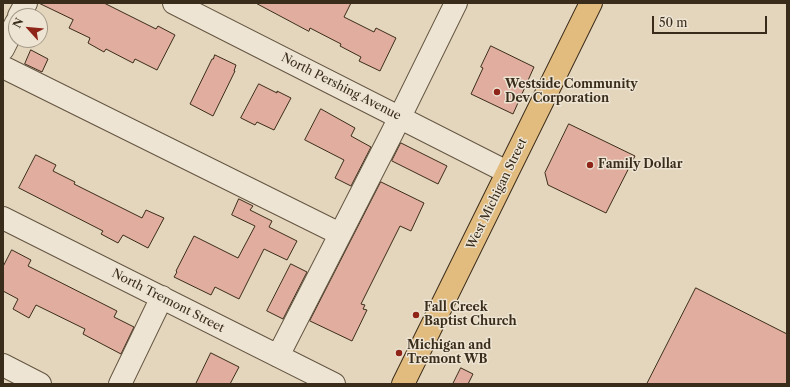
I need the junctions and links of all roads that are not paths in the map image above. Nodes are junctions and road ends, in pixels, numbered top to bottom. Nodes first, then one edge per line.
1 (174, 3) edge
2 (456, 3) edge
3 (591, 3) edge
4 (8, 39) edge
5 (3, 49) edge
6 (3, 67) edge
7 (400, 116) junction
8 (507, 172) junction
9 (3, 218) edge
10 (340, 234) junction
11 (162, 297) junction
12 (278, 356) junction
13 (3, 366) edge
14 (40, 384) edge
15 (120, 384) edge
16 (334, 384) edge
17 (403, 384) edge

1 - 7 street, North Pershing Avenue
2 - 7 street
3 - 8 main road, West Michigan Street
4 - 5 street
6 - 10 street
7 - 8 street, North Pershing Avenue
7 - 10 street
8 - 17 main road, West Michigan Street
9 - 11 street, North Tremont Street
10 - 12 street
11 - 12 street, North Tremont Street
11 - 15 street
12 - 16 street, North Tremont Street
13 - 14 street

